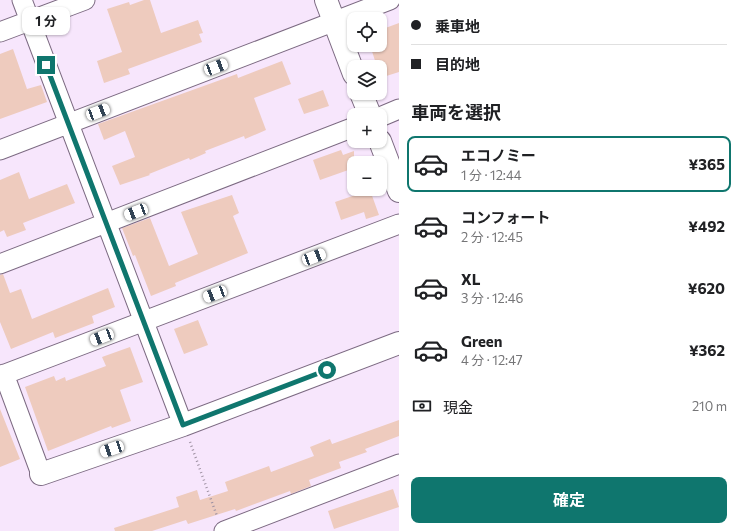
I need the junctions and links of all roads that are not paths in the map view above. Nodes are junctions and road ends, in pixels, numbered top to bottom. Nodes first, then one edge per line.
1 (22, 0) edge
2 (85, 0) edge
3 (326, 0) edge
4 (390, 0) edge
5 (30, 21) junction
6 (334, 22) junction
7 (0, 32) edge
8 (349, 60) edge
9 (399, 109) edge
10 (387, 114) edge
11 (69, 124) junction
12 (347, 130) edge
13 (383, 148) edge
14 (0, 150) edge
15 (399, 191) edge
16 (107, 223) junction
17 (399, 224) edge
18 (0, 264) edge
19 (144, 321) junction
20 (399, 343) edge
21 (2, 375) edge
22 (183, 425) junction
23 (399, 464) edge
24 (41, 474) joint
25 (221, 524) edge

1 - 5 street
2 - 5 street
3 - 6 street
4 - 6 street
5 - 7 street
5 - 11 street
6 - 8 street
6 - 11 street
9 - 10 street
11 - 14 street
11 - 16 street
12 - 16 street
13 - 15 street
16 - 18 street
16 - 19 street
17 - 19 street
19 - 21 street
19 - 22 street
20 - 22 street
21 - 24 street
22 - 24 street
23 - 25 street

